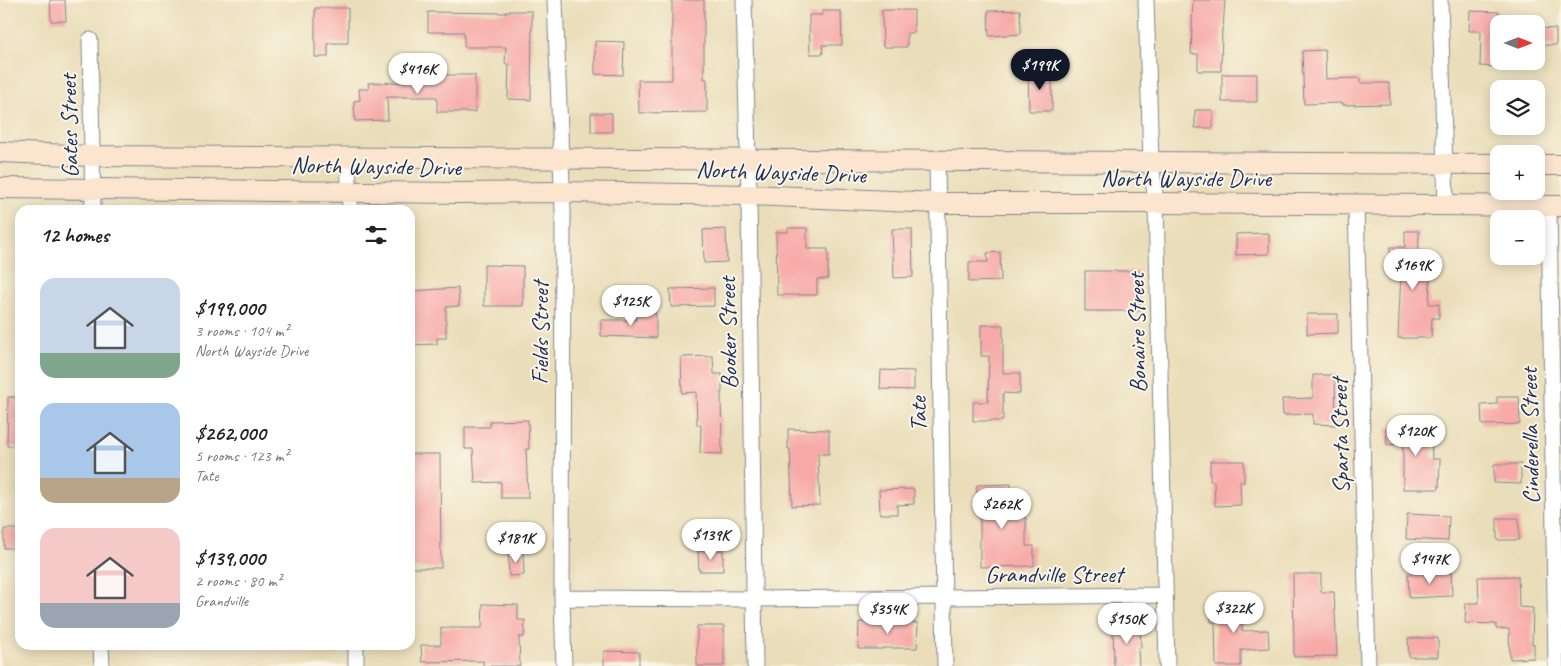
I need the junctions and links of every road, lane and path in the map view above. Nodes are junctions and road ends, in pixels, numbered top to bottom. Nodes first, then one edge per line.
1 (555, 0) edge
2 (744, 0) edge
3 (1146, 0) edge
4 (1440, 0) edge
5 (90, 40) dead end
6 (0, 152) edge
7 (93, 156) junction
8 (348, 158) junction
9 (561, 159) junction
10 (747, 160) junction
11 (937, 161) junction
12 (1151, 162) junction
13 (1444, 164) junction
14 (1490, 164) edge
15 (1545, 165) edge
16 (1561, 165) edge
17 (0, 188) edge
18 (93, 188) junction
19 (562, 192) junction
20 (749, 195) junction
21 (350, 200) edge
22 (938, 203) junction
23 (1156, 203) junction
24 (93, 205) edge
25 (1356, 205) junction
26 (1446, 205) junction
27 (1555, 206) edge
28 (1165, 596) junction
29 (943, 597) junction
30 (562, 598) junction
31 (754, 599) junction
32 (101, 650) edge
33 (356, 650) edge
34 (102, 666) edge
35 (356, 666) edge
36 (564, 666) edge
37 (755, 666) edge
38 (945, 666) edge
39 (1167, 666) edge
40 (1368, 666) edge
41 (1556, 666) edge

1 - 9 street, Fields Street
2 - 10 street, Booker Street
3 - 12 street, Bonaire Street
4 - 13 street
5 - 7 street, Gates Street
6 - 7 main road, North Wayside Drive
7 - 8 main road, North Wayside Drive
7 - 18 street, Gates Street
8 - 9 main road, North Wayside Drive
8 - 21 street
9 - 10 main road, North Wayside Drive
9 - 19 street, Fields Street
10 - 11 main road, North Wayside Drive
10 - 20 street, Booker Street
11 - 12 main road, North Wayside Drive
11 - 22 street, Tate
12 - 13 main road, North Wayside Drive
12 - 23 street, Bonaire Street
13 - 14 main road, North Wayside Drive
13 - 26 street
15 - 16 main road
17 - 18 main road, North Wayside Drive
18 - 21 main road, North Wayside Drive
18 - 24 street, Gates Street
19 - 20 main road, North Wayside Drive
19 - 21 main road, North Wayside Drive
19 - 30 street, Fields Street
20 - 22 main road, North Wayside Drive
20 - 31 street, Booker Street
22 - 23 main road, North Wayside Drive
22 - 29 street, Tate
23 - 25 main road, North Wayside Drive
23 - 28 street, Bonaire Street
25 - 26 main road, North Wayside Drive
25 - 40 street, Sparta Street
26 - 27 main road, North Wayside Drive
27 - 41 street, Cinderella Street
28 - 29 street, Grandville Street
28 - 39 street, Bonaire Street
29 - 31 street, Grandville Street
29 - 38 street, Tate
30 - 31 street, Grandville Street
30 - 36 street, Fields Street
31 - 37 street, Booker Street
32 - 34 street
33 - 35 street

